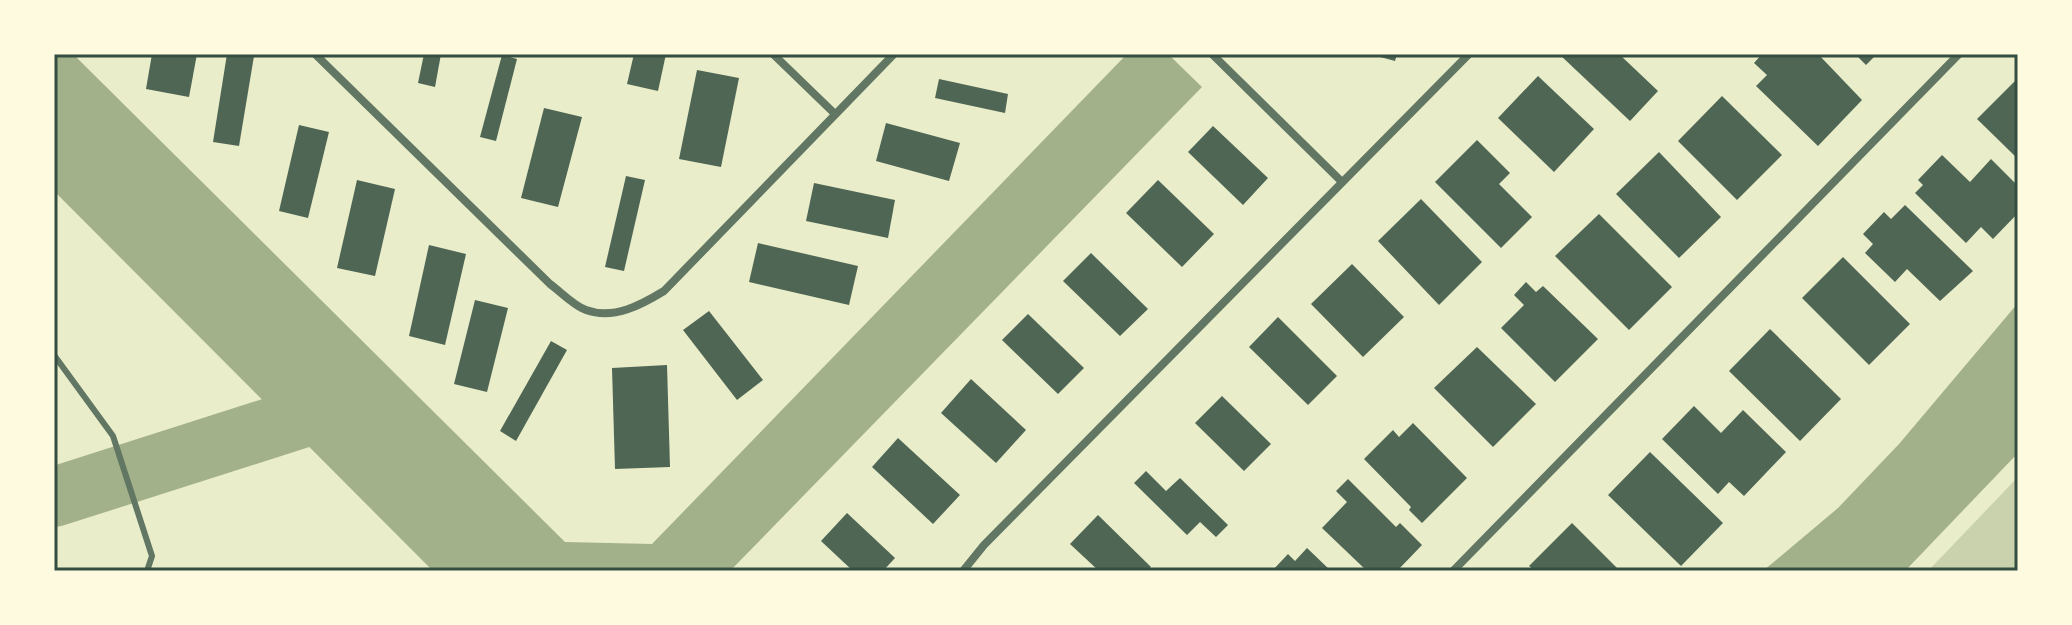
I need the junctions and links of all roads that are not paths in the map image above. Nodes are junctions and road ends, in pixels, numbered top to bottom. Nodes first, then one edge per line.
1 (315, 54) edge
2 (773, 54) edge
3 (894, 54) edge
4 (1212, 54) edge
5 (1469, 54) edge
6 (1959, 54) edge
7 (835, 114) junction
8 (1341, 181) junction
9 (54, 355) edge
10 (147, 571) edge
11 (963, 571) edge
12 (1453, 571) edge

1 - 7 street
2 - 7 street
3 - 7 street
4 - 8 street
5 - 8 street
6 - 12 street
8 - 11 street
9 - 10 lane

